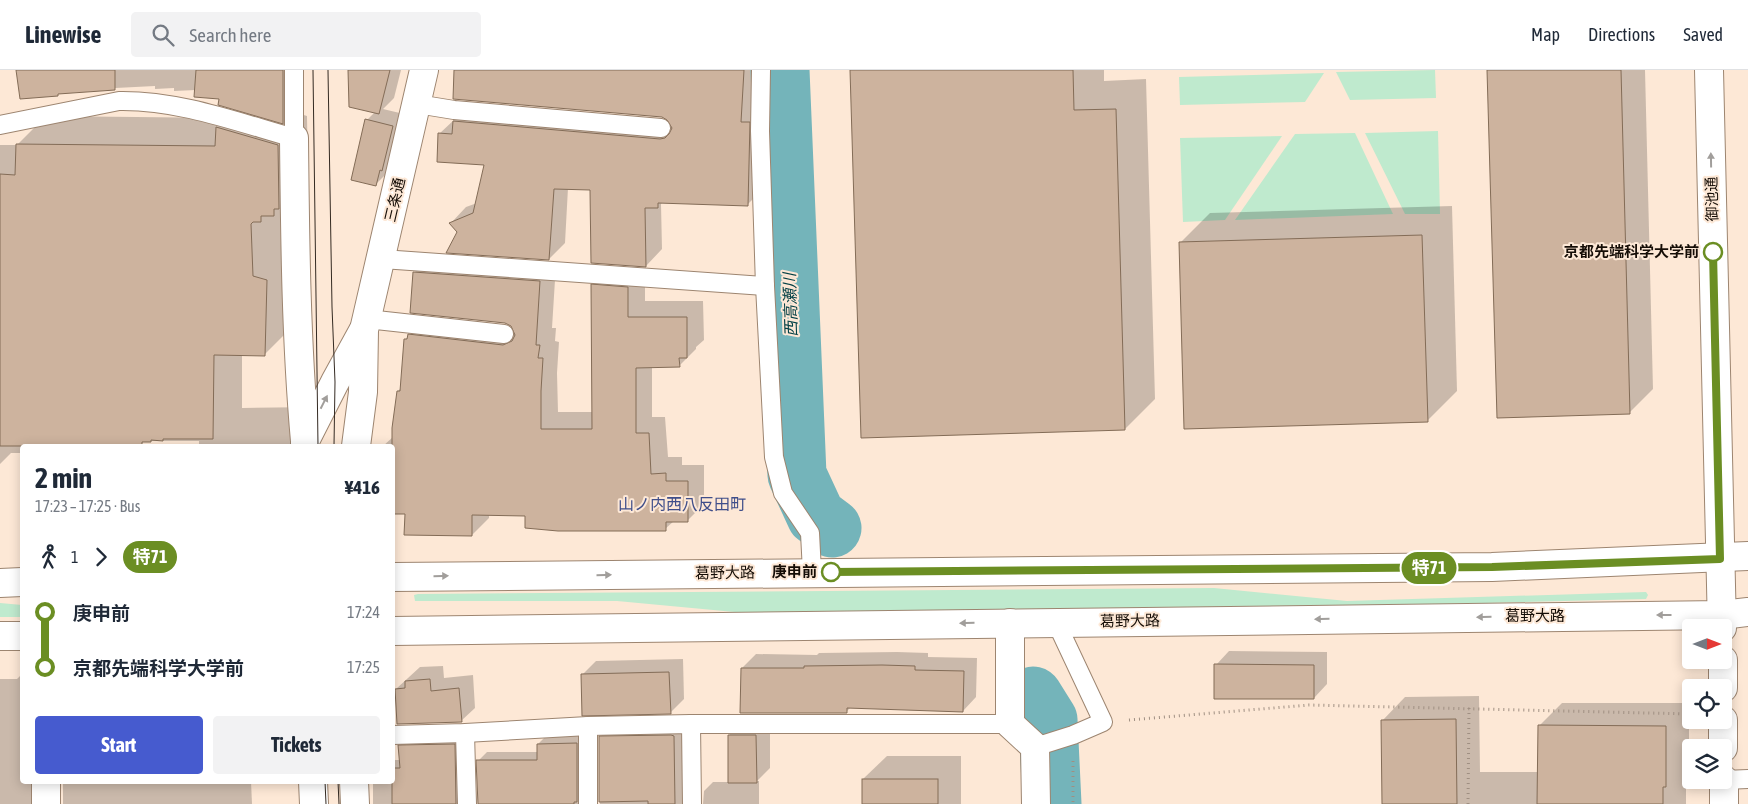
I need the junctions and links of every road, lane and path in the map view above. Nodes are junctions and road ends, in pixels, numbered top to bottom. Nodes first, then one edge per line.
1 (294, 70) edge
2 (424, 70) edge
3 (761, 70) edge
4 (1709, 70) edge
5 (417, 104) junction
6 (0, 125) edge
7 (661, 128) dead end
8 (294, 138) junction
9 (382, 259) junction
10 (765, 286) junction
11 (365, 324) junction
12 (504, 334) dead end
13 (305, 443) edge
14 (356, 444) edge
15 (1748, 556) edge
16 (1720, 559) junction
17 (812, 572) junction
18 (395, 577) edge
19 (20, 582) edge
20 (0, 583) edge
21 (1731, 618) edge
22 (1056, 622) junction
23 (1010, 623) junction
24 (395, 631) edge
25 (0, 636) edge
26 (20, 636) edge
27 (1469, 708) junction
28 (1682, 714) edge
29 (1103, 722) junction
30 (691, 724) junction
31 (1010, 724) junction
32 (588, 726) junction
33 (465, 733) junction
34 (395, 735) edge
35 (1073, 735) junction
36 (1035, 747) junction
37 (1748, 779) edge
38 (1732, 780) edge
39 (46, 784) edge
40 (313, 784) edge
41 (354, 784) edge
42 (1724, 789) edge
43 (46, 804) edge
44 (314, 804) edge
45 (355, 804) edge
46 (466, 804) edge
47 (588, 804) edge
48 (692, 804) edge
49 (1036, 804) edge
50 (1073, 804) edge
51 (1468, 804) edge
52 (1724, 804) edge

1 - 8 lane
2 - 5 street, 三条通
3 - 10 lane
16 -> 4 street, 御池通
5 - 7 lane
5 - 9 street, 三条通
6 - 8 lane
8 - 13 street
9 - 10 lane
9 - 11 street, 三条通
10 - 17 lane
11 - 12 lane
13 -> 11 street, 三条通
11 - 14 street, 三条通
15 - 16 street, 葛野大路
16 - 17 street, 葛野大路
16 - 21 street, 御池通
18 -> 17 street, 葛野大路
19 - 20 street
21 -> 22 street, 葛野大路
22 - 23 street, 葛野大路
22 - 29 lane
23 -> 24 street, 葛野大路
23 - 31 street
25 - 26 street
27 - 28 path
27 - 29 path
27 - 51 path
29 - 35 lane
30 - 31 lane
30 - 32 lane
30 - 48 lane
31 - 36 street
32 - 33 lane
32 - 47 lane
33 - 34 lane
33 - 46 lane
35 - 36 lane
35 - 50 path
36 - 49 street
37 - 38 lane
39 - 43 street
40 - 44 street
41 - 45 street
42 - 52 street

